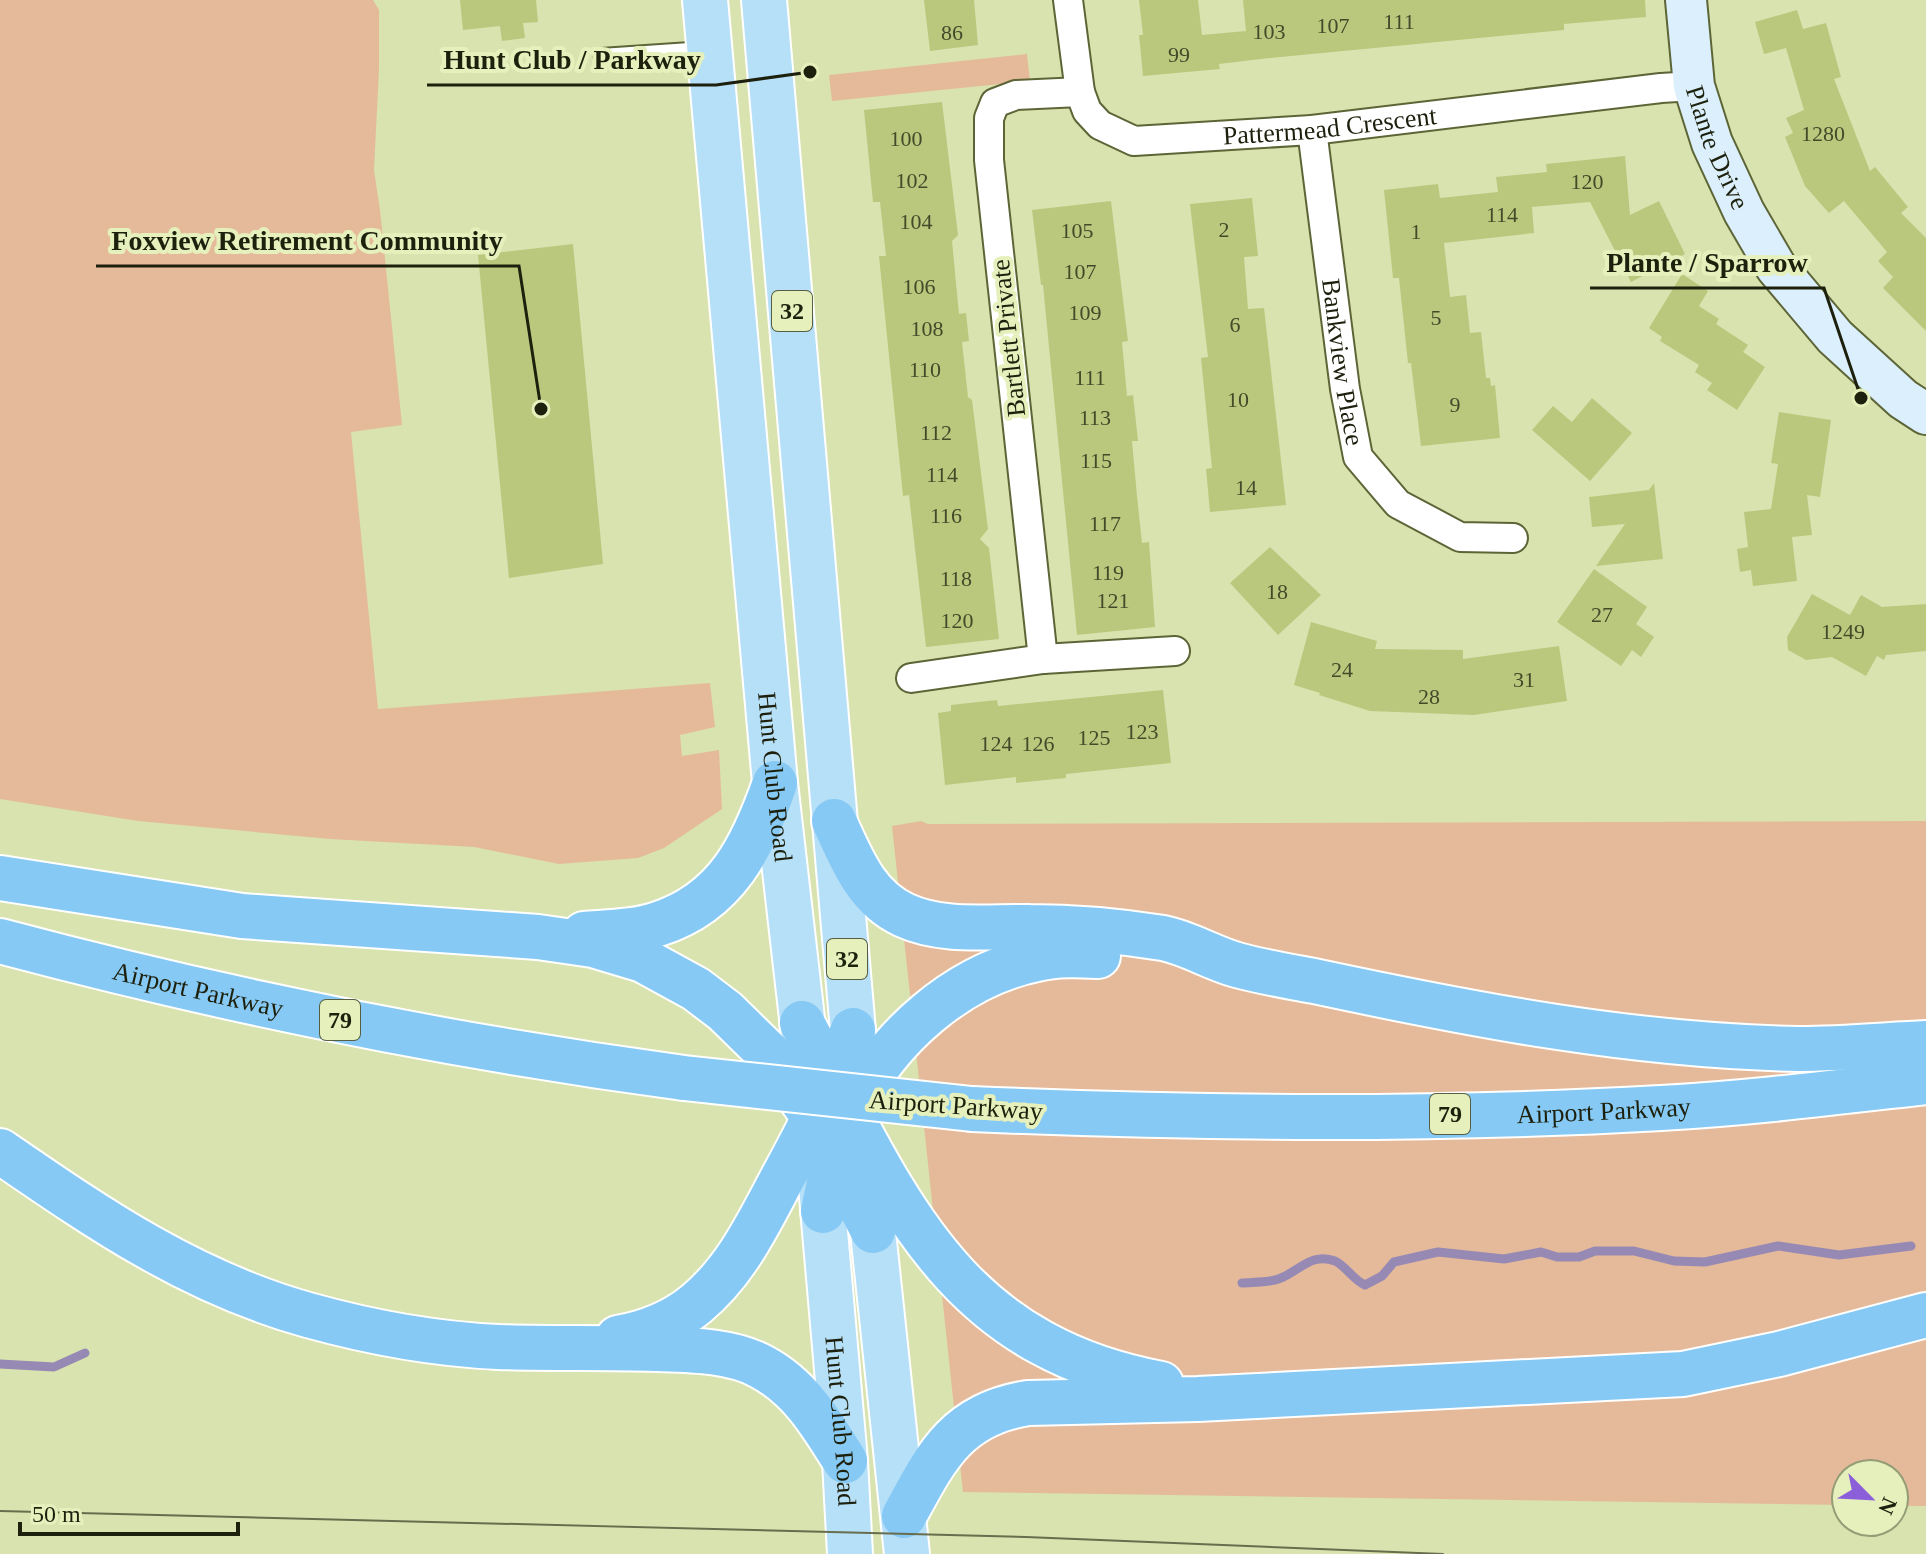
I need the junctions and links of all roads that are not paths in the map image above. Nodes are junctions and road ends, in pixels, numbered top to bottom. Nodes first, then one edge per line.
1 (705, 0) edge
2 (764, 0) edge
3 (1068, 0) edge
4 (1686, 0) edge
5 (710, 49) junction
6 (601, 56) dead end
7 (1694, 86) junction
8 (1080, 92) junction
9 (1312, 130) junction
10 (1926, 414) edge
11 (1513, 538) dead end
12 (1175, 651) dead end
13 (1043, 659) junction
14 (911, 678) dead end
15 (775, 783) junction
16 (834, 821) junction
17 (0, 878) edge
18 (538, 937) junction
19 (0, 941) edge
20 (1236, 965) junction
21 (1926, 1043) edge
22 (1926, 1082) edge
23 (843, 1117) junction
24 (0, 1151) edge
25 (873, 1231) joint
26 (1926, 1315) edge
27 (580, 1346) junction
28 (1279, 1393) junction
29 (845, 1461) junction
30 (910, 1539) edge
31 (850, 1554) edge

1 - 5 main road, Hunt Club Road / 32
2 - 16 main road, Hunt Club Road / 32
3 - 8 street, Pattermead Crescent
4 - 7 street, Plante Drive
5 - 6 lane
5 - 15 main road, Hunt Club Road / 32
7 - 9 street, Pattermead Crescent
7 - 10 street, Plante Drive
8 - 9 street, Pattermead Crescent
8 - 13 street, Bartlett Private
9 - 11 street, Bankview Place
12 - 13 street
13 - 14 street
15 - 18 highway
15 - 23 main road, Hunt Club Road / 32
16 - 20 highway
16 - 23 main road, Hunt Club Road / 32
17 - 18 highway
18 - 23 highway
19 - 22 highway, Airport Parkway / 79, bridge
20 - 21 highway
20 - 23 highway
23 - 25 highway
23 - 27 highway
23 - 28 highway
23 - 29 main road, Hunt Club Road / 32
24 - 27 highway
25 - 30 main road, Hunt Club Road
26 - 28 highway
27 - 29 highway
28 - 30 highway
29 - 31 main road, Hunt Club Road / 32

